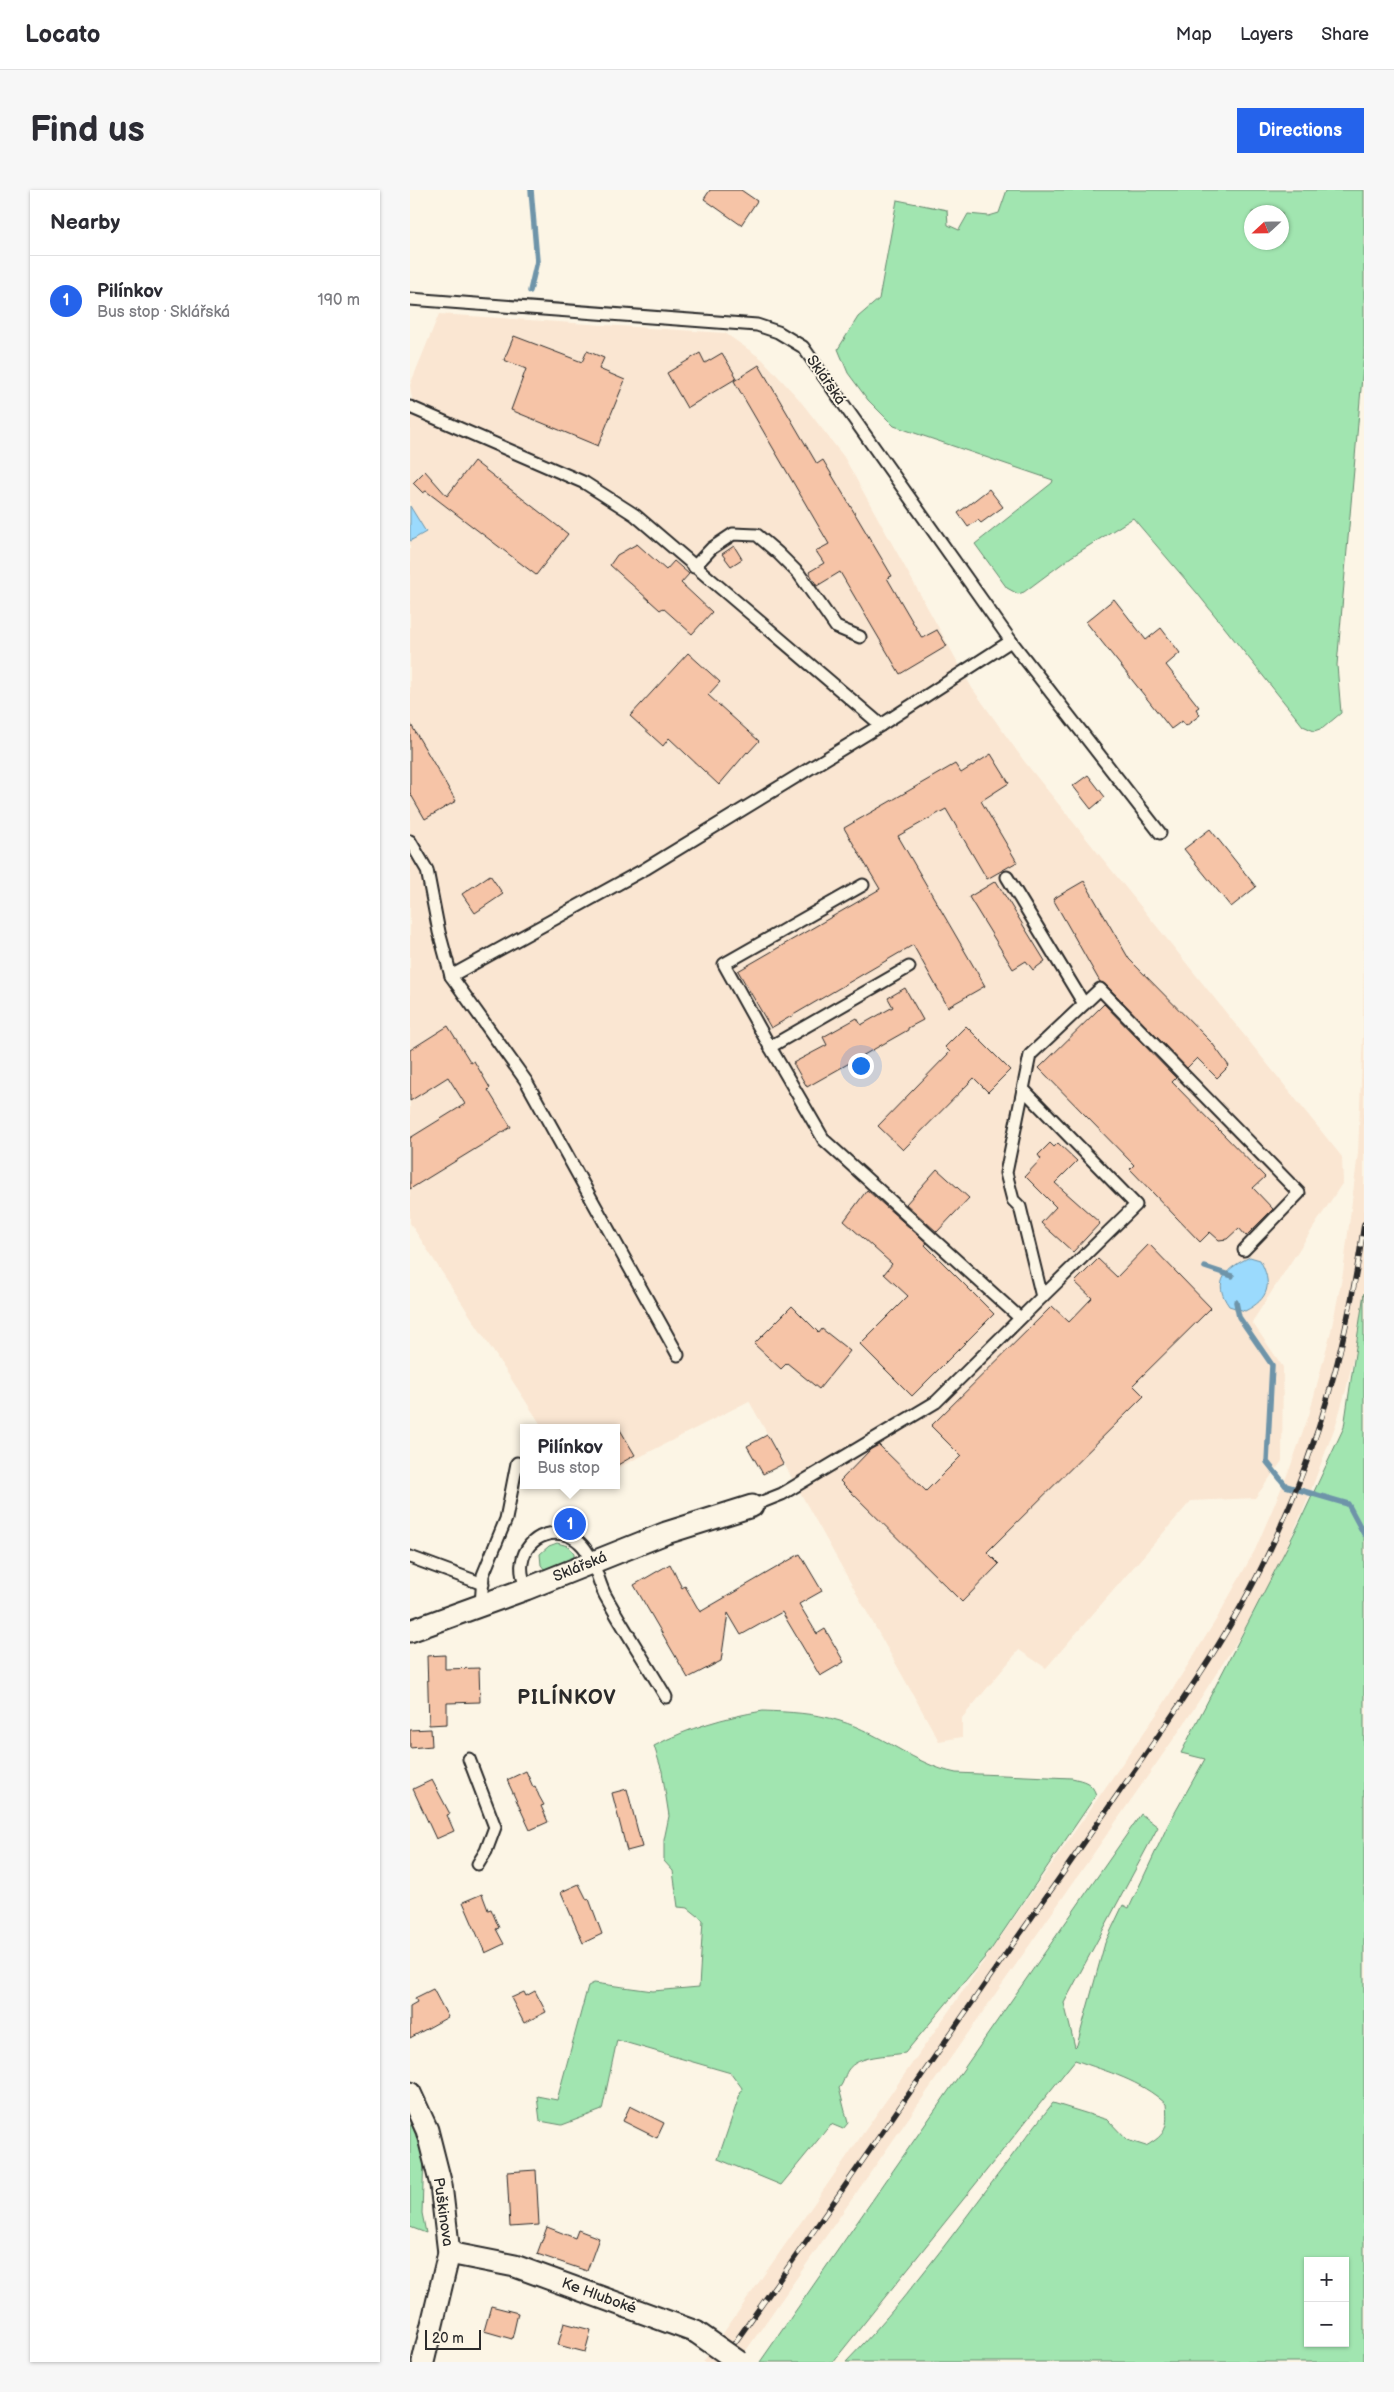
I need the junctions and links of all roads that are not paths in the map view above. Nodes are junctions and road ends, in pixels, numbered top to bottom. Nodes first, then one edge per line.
1 (410, 298) edge
2 (410, 407) edge
3 (694, 566) junction
4 (860, 638) dead end
5 (1011, 641) junction
6 (881, 725) junction
7 (1160, 833) dead end
8 (410, 841) edge
9 (1007, 877) dead end
10 (863, 884) dead end
11 (909, 967) dead end
12 (451, 976) junction
13 (1084, 1004) junction
14 (770, 1047) junction
15 (1023, 1089) junction
16 (1244, 1250) dead end
17 (1042, 1297) junction
18 (1020, 1318) junction
19 (678, 1355) dead end
20 (517, 1463) dead end
21 (752, 1506) joint
22 (410, 1557) edge
23 (592, 1561) junction
24 (483, 1584) junction
25 (526, 1589) junction
26 (482, 1606) junction
27 (410, 1632) edge
28 (666, 1697) dead end
29 (469, 1760) dead end
30 (478, 1864) dead end
31 (410, 2093) edge
32 (449, 2253) junction
33 (419, 2358) edge
34 (739, 2362) edge

1 - 5 lane, Sklářská
2 - 3 lane
3 - 4 lane
3 - 6 lane
5 - 6 lane
5 - 7 lane, Sklářská
6 - 12 lane
8 - 12 lane
9 - 13 lane
10 - 14 lane
11 - 14 lane
12 - 19 lane
13 - 15 lane
13 - 16 lane
14 - 18 lane
15 - 17 lane
15 - 17 lane
17 - 18 lane
18 - 21 lane
20 - 24 lane
21 - 23 street, Sklářská
22 - 24 lane
23 - 25 street, Sklářská
23 - 25 lane
23 - 28 lane
24 - 26 lane
25 - 26 street, Sklářská
26 - 27 street, Sklářská
29 - 30 lane
31 - 32 street, Puškinova
32 - 33 street, Puškinova
32 - 34 street, Ke Hluboké, bridge

